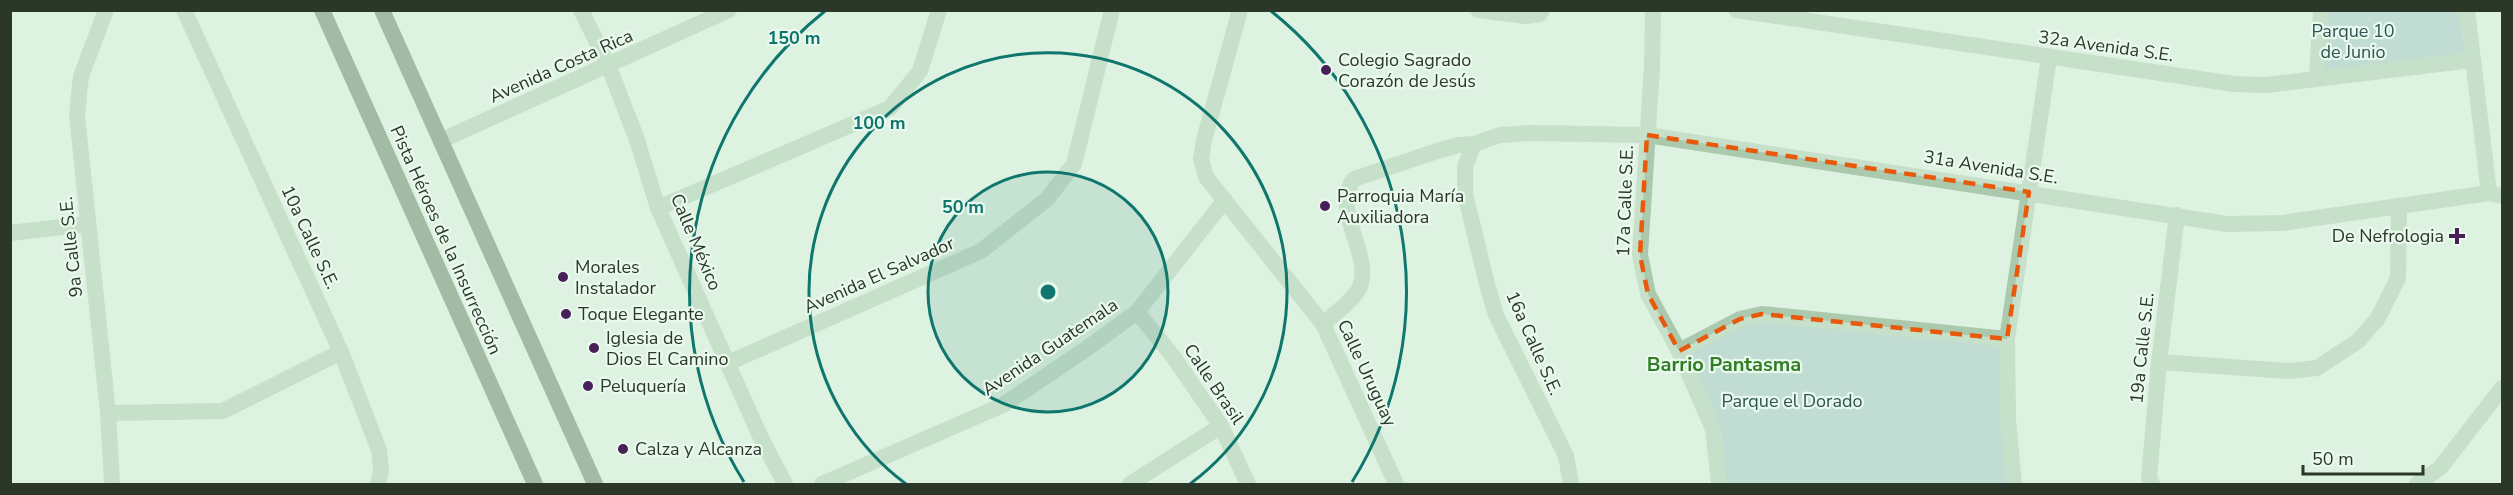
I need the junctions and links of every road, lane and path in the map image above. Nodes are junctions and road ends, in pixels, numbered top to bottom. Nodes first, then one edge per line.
1 (106, 10) edge
2 (184, 10) edge
3 (322, 10) edge
4 (382, 10) edge
5 (581, 10) edge
6 (729, 10) edge
7 (939, 10) edge
8 (1112, 10) edge
9 (1240, 10) edge
10 (1478, 10) edge
11 (1653, 10) edge
12 (1736, 10) edge
13 (2320, 10) edge
14 (2467, 10) edge
15 (1541, 12) edge
16 (2049, 58) junction
17 (2472, 60) junction
18 (609, 67) junction
19 (2317, 78) junction
20 (1647, 135) junction
21 (441, 140) junction
22 (1474, 144) junction
23 (2029, 192) junction
24 (2496, 194) edge
25 (1224, 201) junction
26 (2399, 207) junction
27 (658, 208) junction
28 (2177, 215) junction
29 (88, 224) junction
30 (10, 233) edge
31 (1137, 312) junction
32 (1323, 324) junction
33 (2007, 339) junction
34 (1679, 351) junction
35 (341, 352) junction
36 (2158, 362) junction
37 (728, 363) junction
38 (2502, 388) edge
39 (108, 413) junction
40 (1221, 426) junction
41 (112, 484) edge
42 (378, 484) edge
43 (535, 484) edge
44 (595, 484) edge
45 (785, 484) edge
46 (822, 484) edge
47 (1130, 484) edge
48 (1248, 484) edge
49 (1396, 484) edge
50 (1570, 484) edge
51 (1719, 484) edge
52 (2014, 484) edge
53 (2152, 484) edge
54 (2417, 484) edge

1 - 29 street, 9a Calle S.E.
2 - 35 street, 10a Calle S.E.
3 - 43 main road, Pista Héroes de la Insurrección
4 - 21 main road, Pista Héroes de la Insurrección
5 - 18 street, Calle México
6 - 18 street, Avenida Costa Rica
7 - 27 street
8 - 37 street, Avenida El Salvador
9 - 25 street
10 - 15 street
11 - 20 street, 17a Calle S.E.
12 - 16 street, 32a Avenida S.E.
13 - 19 street
14 - 17 street
16 - 19 street, 32a Avenida S.E.
16 - 23 street
17 - 19 street, 32a Avenida S.E.
17 - 24 street
18 - 21 street, Avenida Costa Rica
18 - 27 street, Calle México
20 - 22 street, 31a Avenida S.E.
20 - 23 street, 31a Avenida S.E.
20 - 34 street, 17a Calle S.E.
21 - 44 main road, Pista Héroes de la Insurrección
22 - 32 street, 31a Avenida S.E.
22 - 50 street, 16a Calle S.E.
23 - 28 street, 31a Avenida S.E.
23 - 33 street
24 - 26 street, 31a Avenida S.E.
25 - 31 street, Avenida Guatemala
25 - 32 street, Calle Uruguay
26 - 28 street, 31a Avenida S.E.
26 - 36 street
27 - 37 street, Calle México
28 - 36 street, 19a Calle S.E.
29 - 30 street
29 - 39 street, 9a Calle S.E.
31 - 40 street, Calle Brasil
31 - 46 street, Avenida Guatemala
32 - 49 street, Calle Uruguay
33 - 34 street
33 - 52 street
34 - 51 street, 17a Calle S.E.
35 - 39 street
35 - 42 street, 10a Calle S.E.
36 - 53 street, 19a Calle S.E.
37 - 45 street, Calle México
38 - 54 street
39 - 41 street, 9a Calle S.E.
40 - 47 street
40 - 48 street, Calle Brasil

